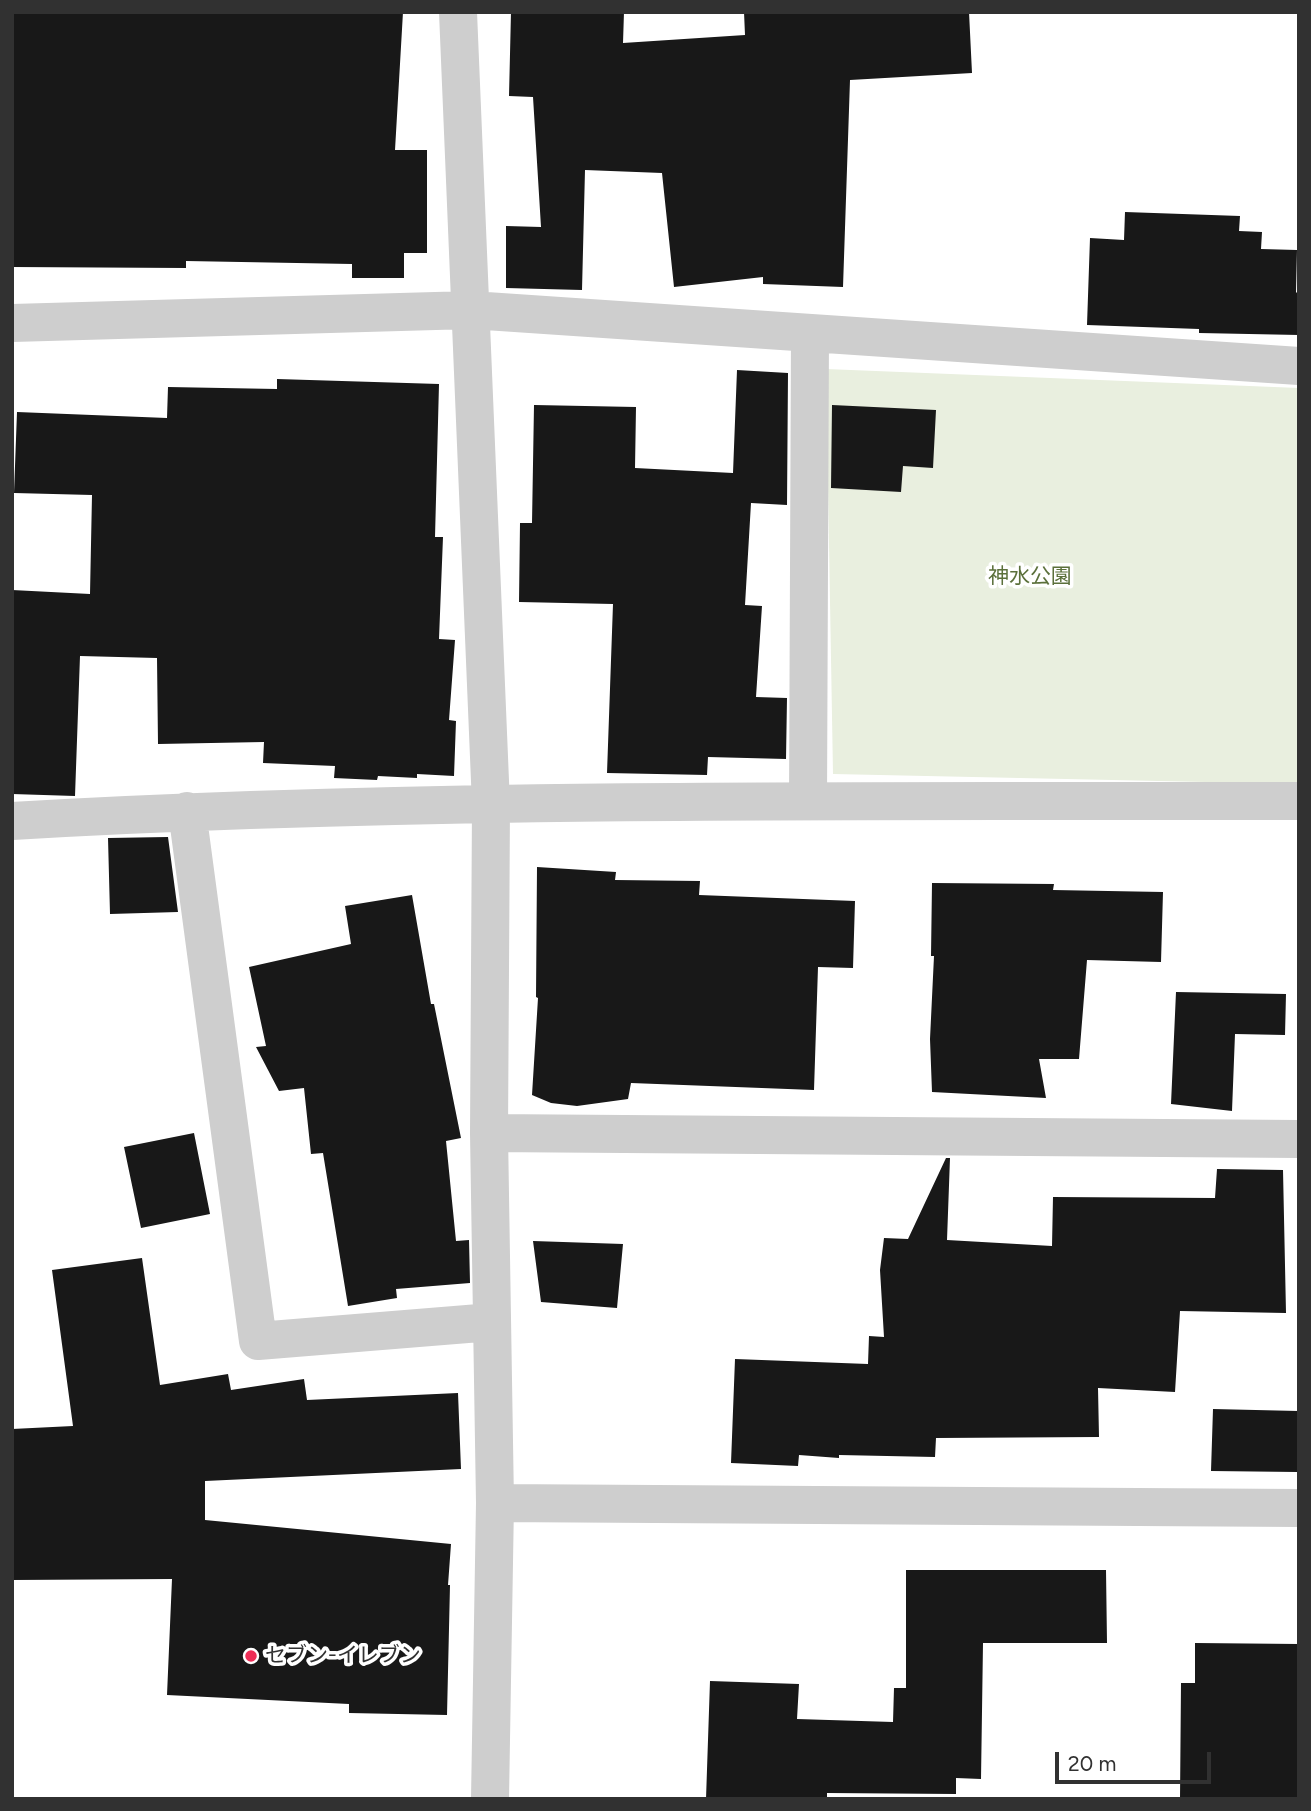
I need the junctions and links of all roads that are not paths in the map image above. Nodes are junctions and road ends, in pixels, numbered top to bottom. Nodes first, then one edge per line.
1 (458, 12) edge
2 (471, 310) junction
3 (12, 323) edge
4 (810, 333) junction
5 (1299, 366) edge
6 (808, 800) junction
7 (1299, 801) edge
8 (491, 805) junction
9 (187, 811) junction
10 (12, 821) edge
11 (489, 1133) junction
12 (1299, 1139) edge
13 (492, 1322) junction
14 (495, 1503) junction
15 (1299, 1508) edge
16 (491, 1799) edge

1 - 2 street
2 - 3 street
2 - 4 street
2 - 8 street
4 - 5 street
4 - 6 street
6 - 7 street
6 - 8 street
8 - 9 street
8 - 11 street
9 - 10 street
9 - 13 street
11 - 12 street
11 - 13 street
13 - 14 street
14 - 15 street
14 - 16 street

